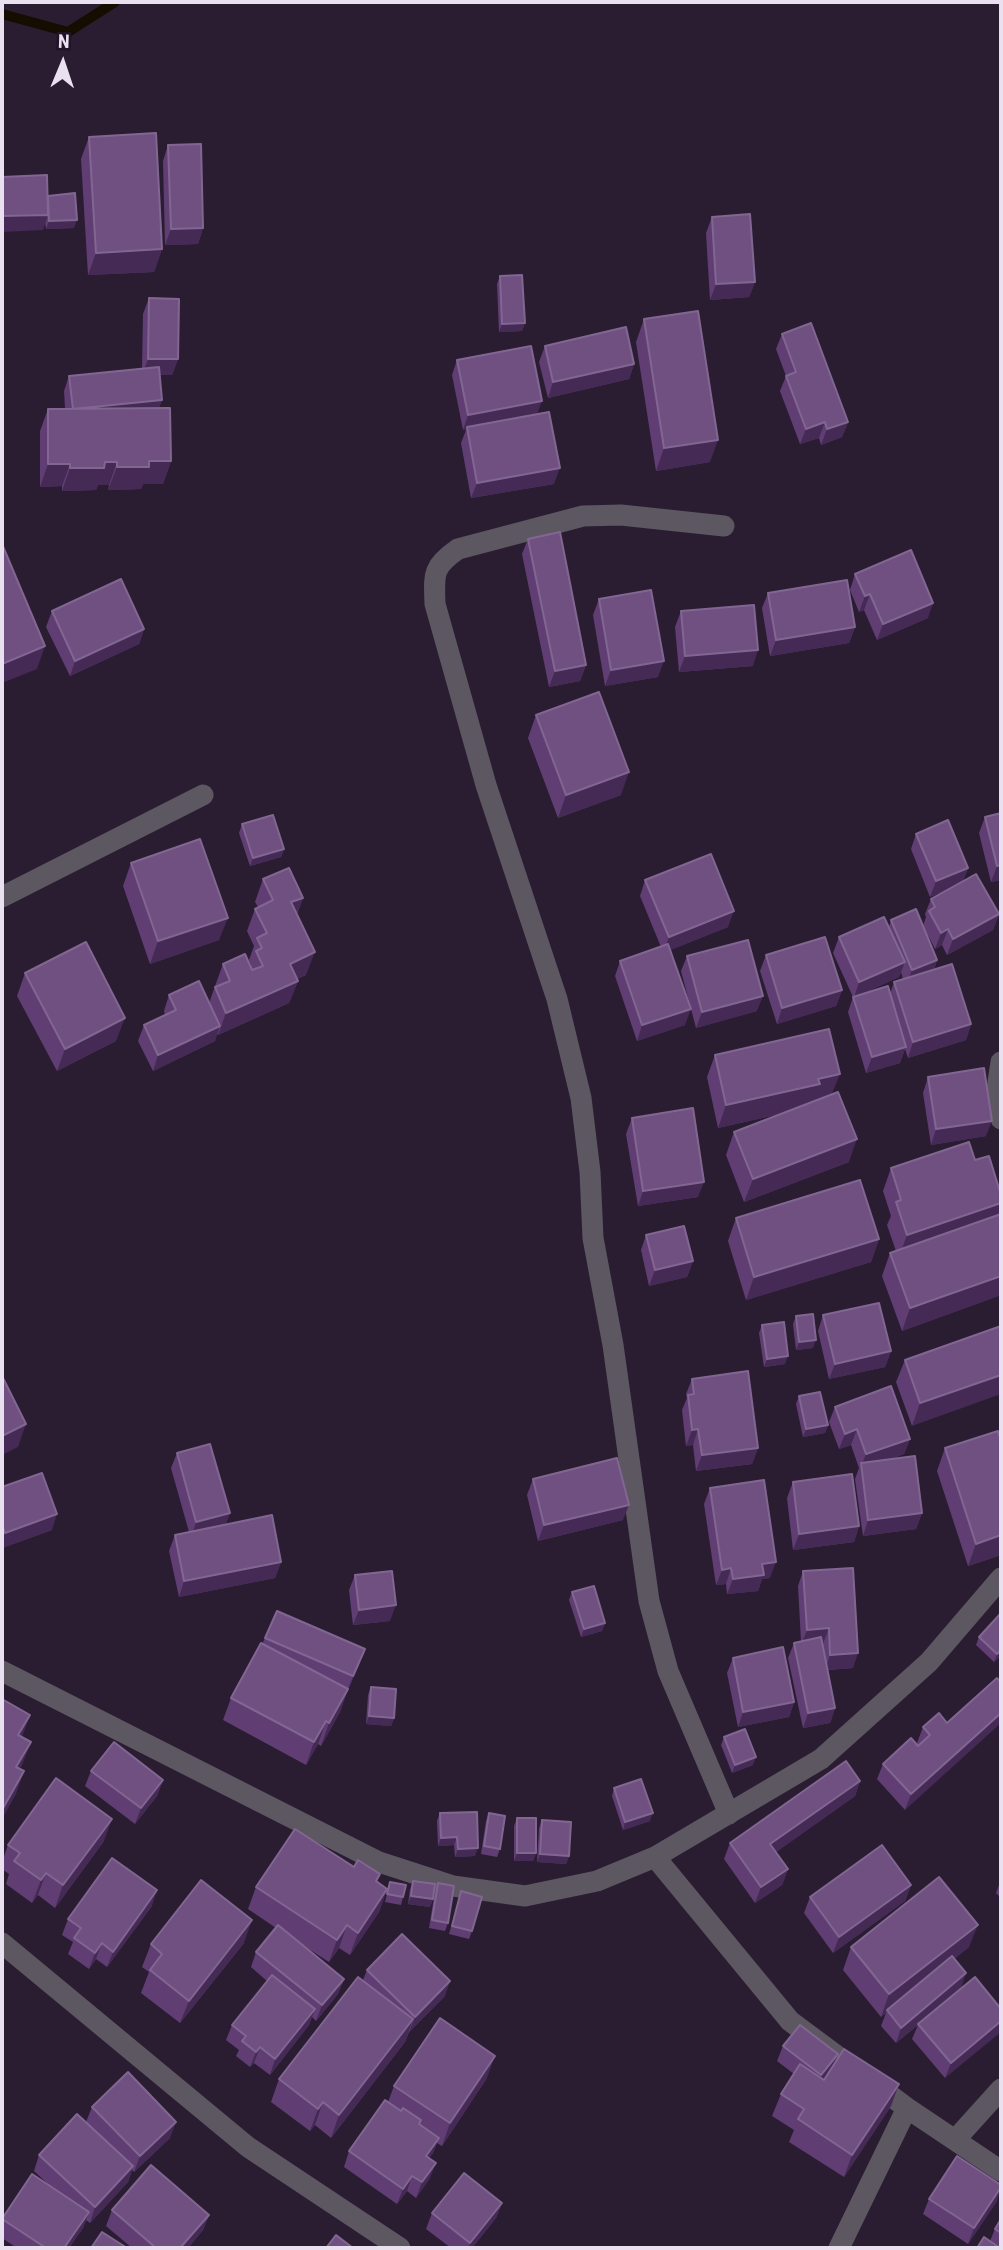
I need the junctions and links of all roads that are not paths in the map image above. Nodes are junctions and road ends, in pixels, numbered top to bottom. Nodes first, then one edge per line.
1 (724, 526) dead end
2 (203, 795) dead end
3 (2, 897) edge
4 (1001, 1062) edge
5 (1001, 1119) edge
6 (1001, 1578) edge
7 (2, 1671) edge
8 (729, 1814) junction
9 (655, 1857) junction
10 (2, 1943) edge
11 (1001, 2089) edge
12 (906, 2108) junction
13 (955, 2140) junction
14 (1001, 2171) edge
15 (400, 2248) edge
16 (839, 2248) edge

1 - 8 street
2 - 3 street
4 - 5 street
6 - 8 street
7 - 9 street
8 - 9 street
9 - 12 street
10 - 15 street
11 - 13 street
12 - 13 street
12 - 16 street
13 - 14 street

